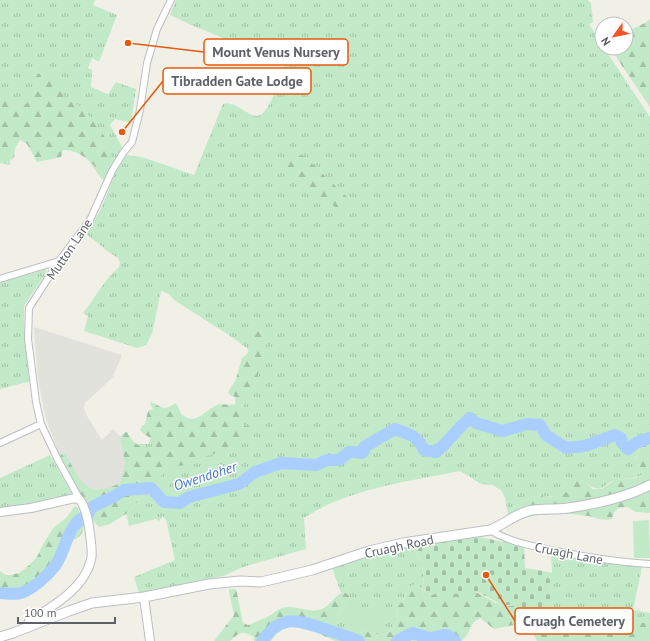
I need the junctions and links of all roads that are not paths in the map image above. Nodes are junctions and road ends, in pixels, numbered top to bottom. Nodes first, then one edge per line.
1 (171, 0) edge
2 (59, 262) junction
3 (0, 279) edge
4 (41, 424) junction
5 (0, 443) edge
6 (650, 485) edge
7 (80, 500) junction
8 (0, 512) edge
9 (490, 530) junction
10 (650, 564) edge
11 (144, 598) junction
12 (27, 628) junction
13 (0, 637) edge
14 (150, 641) edge

1 - 2 street, Mutton Lane
2 - 3 street
2 - 4 street, Mutton Lane
4 - 5 street
4 - 7 street, Mutton Lane
6 - 9 main road, Cruagh Road
7 - 8 street
7 - 12 street
9 - 10 street, Cruagh Lane
9 - 11 main road, Cruagh Road
11 - 12 main road, Cruagh Road
11 - 14 street
12 - 13 main road, Cruagh Road

